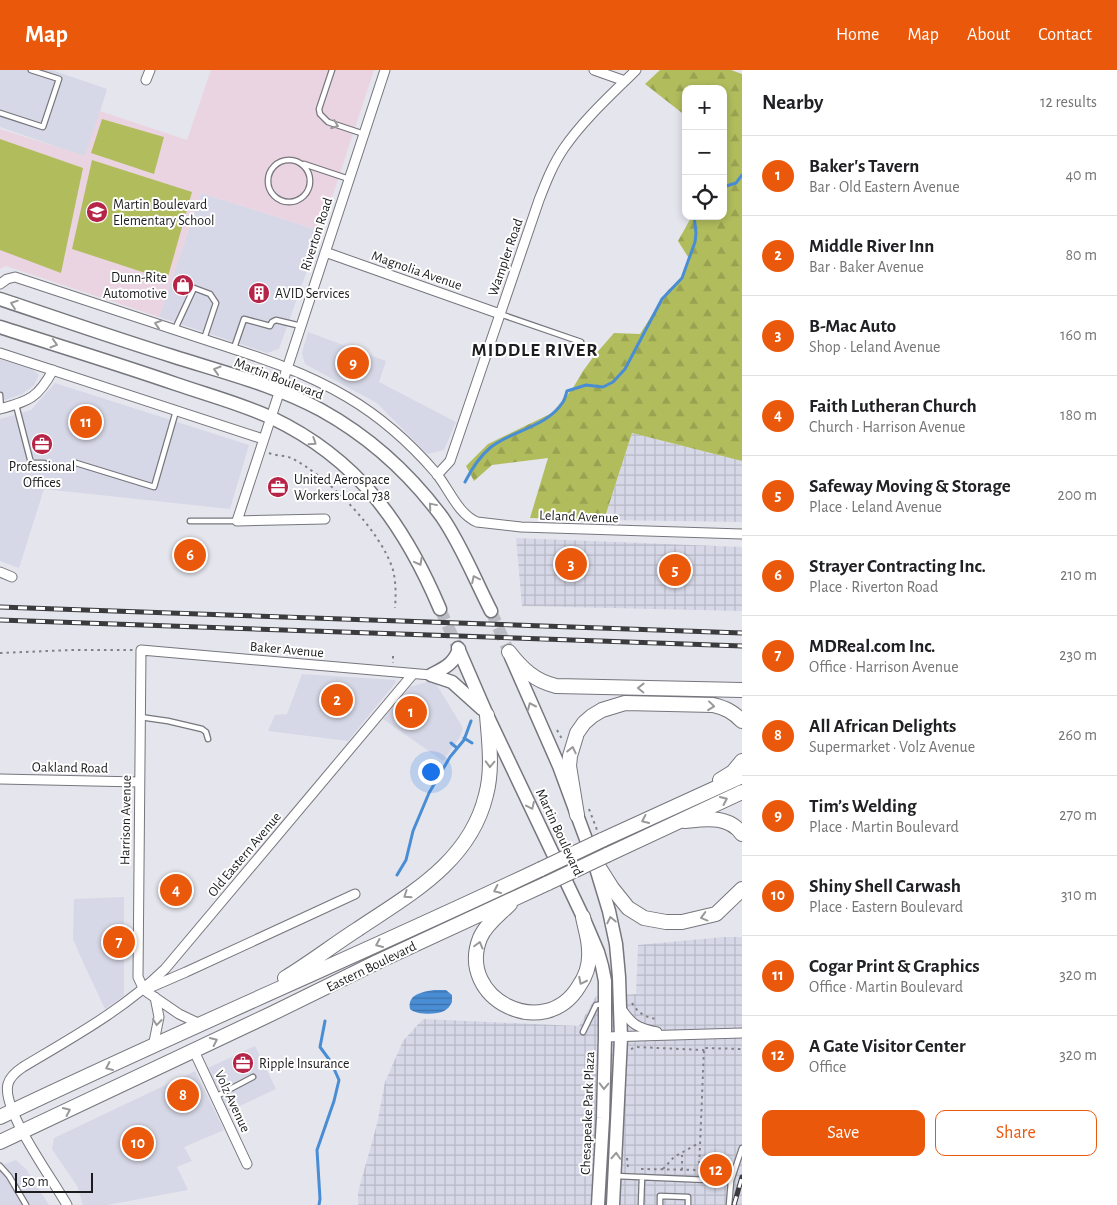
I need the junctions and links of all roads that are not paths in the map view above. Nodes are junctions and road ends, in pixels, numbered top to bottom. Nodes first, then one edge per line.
1 (31, 70) edge
2 (150, 70) edge
3 (332, 70) edge
4 (385, 70) edge
5 (594, 70) edge
6 (636, 70) edge
7 (146, 80) dead end
8 (625, 81) junction
9 (0, 113) edge
10 (364, 134) junction
11 (300, 163) junction
12 (349, 180) junction
13 (325, 252) junction
14 (0, 284) edge
15 (0, 299) edge
16 (500, 314) junction
17 (301, 326) junction
18 (0, 327) edge
19 (175, 330) junction
20 (204, 339) junction
21 (581, 342) dead end
22 (233, 349) junction
23 (0, 353) edge
24 (287, 367) junction
25 (53, 370) junction
26 (279, 391) junction
27 (0, 395) edge
28 (16, 405) junction
29 (0, 409) edge
30 (176, 410) junction
31 (271, 417) junction
32 (263, 440) junction
33 (44, 463) dead end
34 (76, 463) dead end
35 (437, 475) junction
36 (325, 519) dead end
37 (190, 521) dead end
38 (237, 521) junction
39 (742, 534) edge
40 (0, 572) edge
41 (12, 577) dead end
42 (440, 609) tunnel mouth
43 (491, 611) tunnel mouth
44 (141, 650) joint
45 (509, 651) joint
46 (413, 674) junction
47 (431, 675) junction
48 (742, 690) edge
49 (488, 715) junction
50 (140, 717) junction
51 (742, 721) edge
52 (208, 739) dead end
53 (742, 761) edge
54 (742, 776) edge
55 (0, 779) edge
56 (139, 782) junction
57 (742, 792) edge
58 (689, 800) junction
59 (583, 812) junction
60 (675, 822) junction
61 (742, 834) edge
62 (593, 858) junction
63 (742, 888) edge
64 (355, 894) dead end
65 (518, 896) junction
66 (583, 917) junction
67 (144, 990) junction
68 (155, 998) junction
69 (605, 1004) junction
70 (244, 1005) junction
71 (620, 1006) junction
72 (200, 1024) junction
73 (583, 1032) dead end
74 (742, 1033) edge
75 (670, 1035) junction
76 (604, 1037) junction
77 (621, 1038) junction
78 (153, 1047) junction
79 (194, 1051) junction
80 (253, 1077) dead end
81 (4, 1087) edge
82 (215, 1096) junction
83 (13, 1111) junction
84 (0, 1117) edge
85 (22, 1131) junction
86 (0, 1142) edge
87 (742, 1148) edge
88 (247, 1164) dead end
89 (0, 1166) edge
90 (615, 1176) junction
91 (642, 1177) junction
92 (730, 1181) junction
93 (26, 1205) edge
94 (67, 1205) edge
95 (598, 1205) edge
96 (614, 1205) edge
97 (641, 1205) edge
98 (660, 1205) edge
99 (688, 1205) edge
100 (729, 1205) edge

1 - 9 lane
2 - 7 street
3 -> 10 lane
4 - 10 street, Riverton Road
5 - 8 street
6 - 8 street, Wampler Road
8 - 16 street, Wampler Road
10 - 12 street, Riverton Road
11 - 11 lane
11 - 12 lane
12 - 13 street, Riverton Road
13 - 16 street, Magnolia Avenue
13 - 17 street, Riverton Road
19 -> 14 street, Martin Boulevard
26 -> 15 main road, Martin Boulevard
16 - 21 lane
16 - 35 street, Wampler Road
17 - 22 lane
17 - 24 street, Riverton Road
18 -> 31 main road
19 - 20 street, Martin Boulevard
19 - 20 lane
20 - 22 street, Martin Boulevard
22 - 24 street, Martin Boulevard
23 - 25 street
24 - 26 street, Riverton Road
24 - 35 street, Martin Boulevard
25 - 28 street
25 - 30 street
26 - 31 street, Riverton Road
43 -> 26 main road, Martin Boulevard
27 - 29 lane
28 - 29 street
28 - 33 lane
30 - 32 street
30 - 34 lane
31 - 32 street, Riverton Road
31 -> 42 main road
32 - 38 street, Riverton Road
35 - 39 street, Leland Avenue
36 - 38 street
37 - 38 lane
40 - 41 street
44 - 46 street, Baker Avenue
44 - 50 street, Harrison Avenue
48 -> 45 main road
59 -> 45 main road, Martin Boulevard
46 - 47 street, Baker Avenue
46 - 67 street, Old Eastern Avenue
47 - 49 main road
47 - 49 main road, Martin Boulevard
49 -> 66 main road, Martin Boulevard
49 -> 70 main road
50 - 52 lane
50 - 56 street, Harrison Avenue
59 -> 51 main road
53 - 58 main road
54 - 58 main road, Eastern Boulevard
55 - 56 street, Oakland Road
56 - 67 street, Harrison Avenue
60 -> 57 main road, Eastern Boulevard
58 -> 70 main road, Eastern Boulevard, bridge
59 - 62 main road, Martin Boulevard
60 - 61 main road
60 - 65 main road, Eastern Boulevard, bridge
63 -> 62 main road
71 -> 62 main road, Martin Boulevard
64 - 67 street
66 -> 65 main road
79 -> 65 main road, Eastern Boulevard
66 - 69 main road, Martin Boulevard
67 - 68 street
67 - 81 street, Old Eastern Avenue
68 - 72 street
68 -> 78 street
69 - 73 lane
69 - 76 main road, Martin Boulevard
70 - 72 main road, Eastern Boulevard
71 - 75 street, Chesapeake Park Plaza
71 - 77 main road, Martin Boulevard
72 - 78 main road, Eastern Boulevard
74 - 75 street, Chesapeake Park Plaza
75 - 77 street, Chesapeake Park Plaza
76 - 77 street, Chesapeake Park Plaza
76 -> 95 main road, Chesapeake Park Plaza
90 -> 77 main road
78 -> 83 main road, Eastern Boulevard
79 - 82 street, Volz Avenue
85 -> 79 main road, Eastern Boulevard
80 - 82 lane
81 - 83 street, Old Eastern Avenue
82 - 88 street, Volz Avenue
83 - 84 main road, Eastern Boulevard
83 - 85 street, Old Eastern Avenue
85 - 86 main road, Eastern Boulevard
85 - 94 street, Old Eastern Avenue
87 - 92 lane
89 - 93 lane
90 - 91 lane
90 - 96 main road
91 - 92 lane
91 - 97 lane
92 - 100 lane
98 - 99 lane

